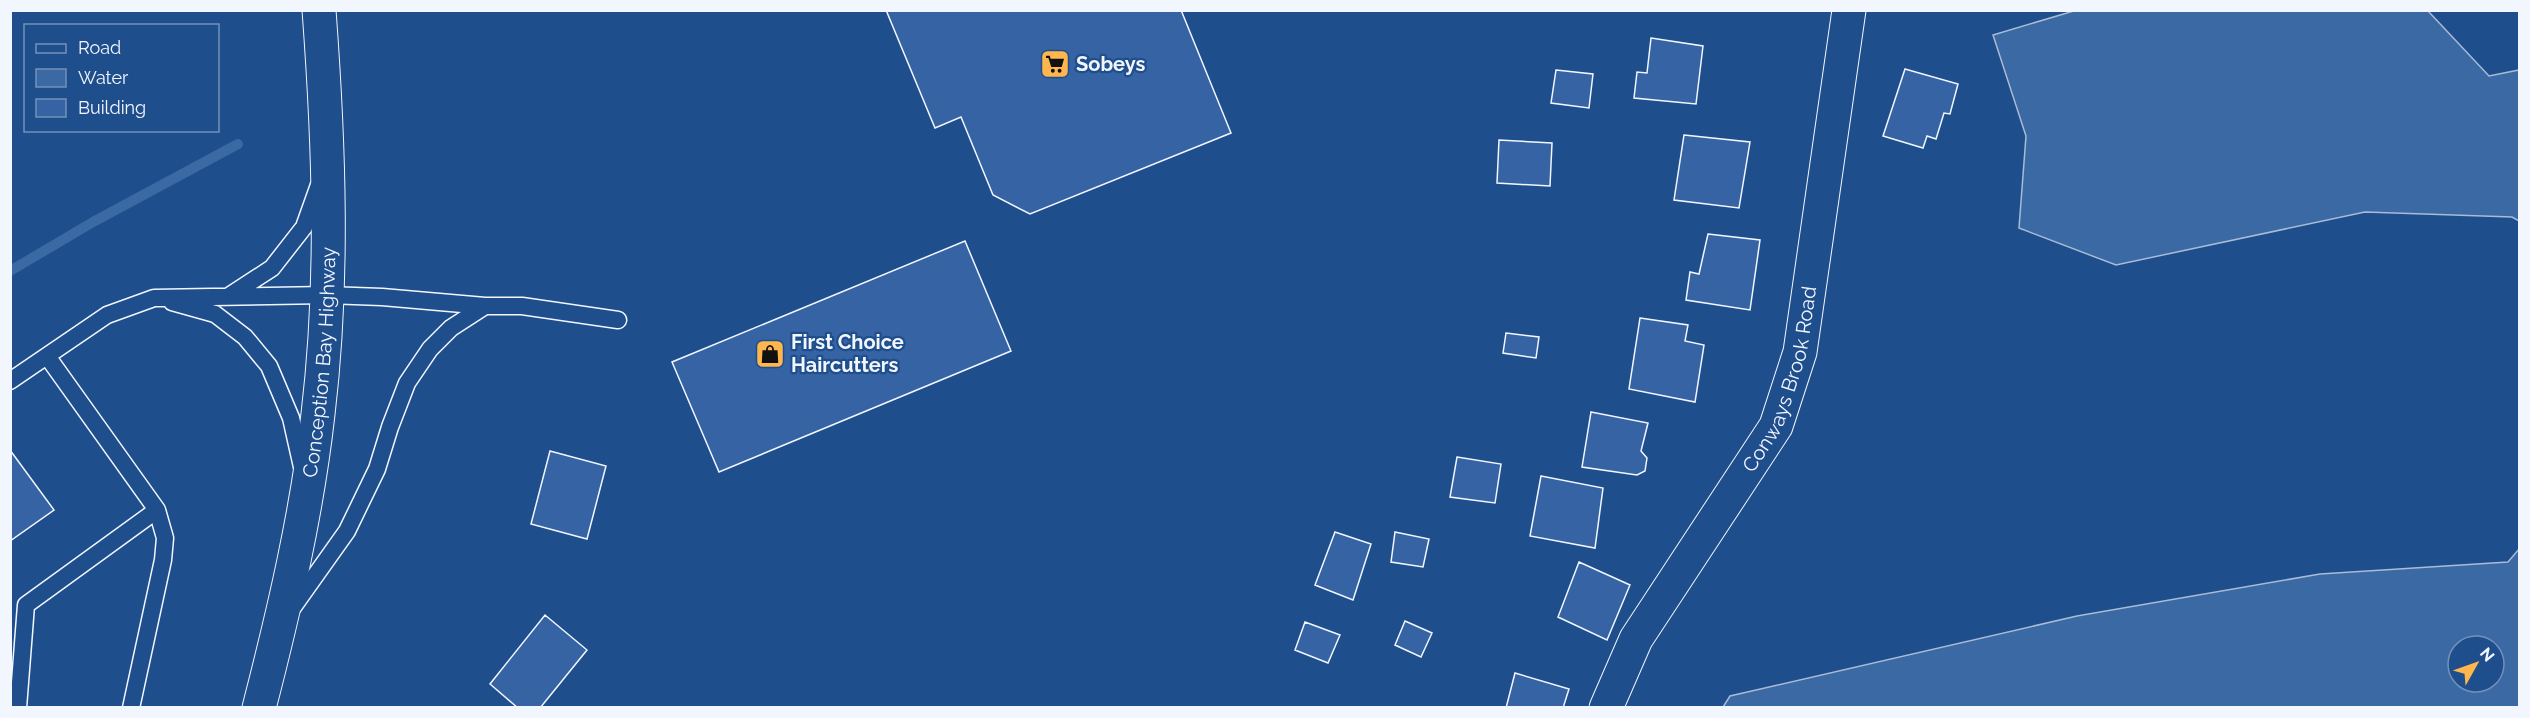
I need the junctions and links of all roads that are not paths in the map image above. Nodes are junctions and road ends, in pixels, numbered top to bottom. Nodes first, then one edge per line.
1 (319, 10) edge
2 (1849, 10) edge
3 (327, 165) junction
4 (327, 295) junction
5 (228, 296) junction
6 (154, 298) junction
7 (486, 306) junction
8 (618, 320) dead end
9 (47, 356) junction
10 (10, 381) edge
11 (308, 490) junction
12 (157, 510) junction
13 (26, 605) junction
14 (10, 616) edge
15 (280, 625) junction
16 (18, 708) edge
17 (131, 708) edge
18 (259, 708) edge
19 (1606, 708) edge

1 - 3 street, Conception Bay Highway
2 - 19 street, Conways Brook Road
3 - 4 street, Conception Bay Highway
3 - 5 lane
4 - 5 lane
4 - 7 lane
4 - 11 street, Conception Bay Highway
5 - 6 lane
6 - 9 lane
6 - 11 lane
7 - 8 lane
7 - 15 lane
9 - 10 lane
9 - 12 lane
11 - 15 street, Conception Bay Highway
12 - 13 lane
12 - 17 lane
13 - 14 lane
13 - 16 lane
15 - 18 street, Conception Bay Highway

